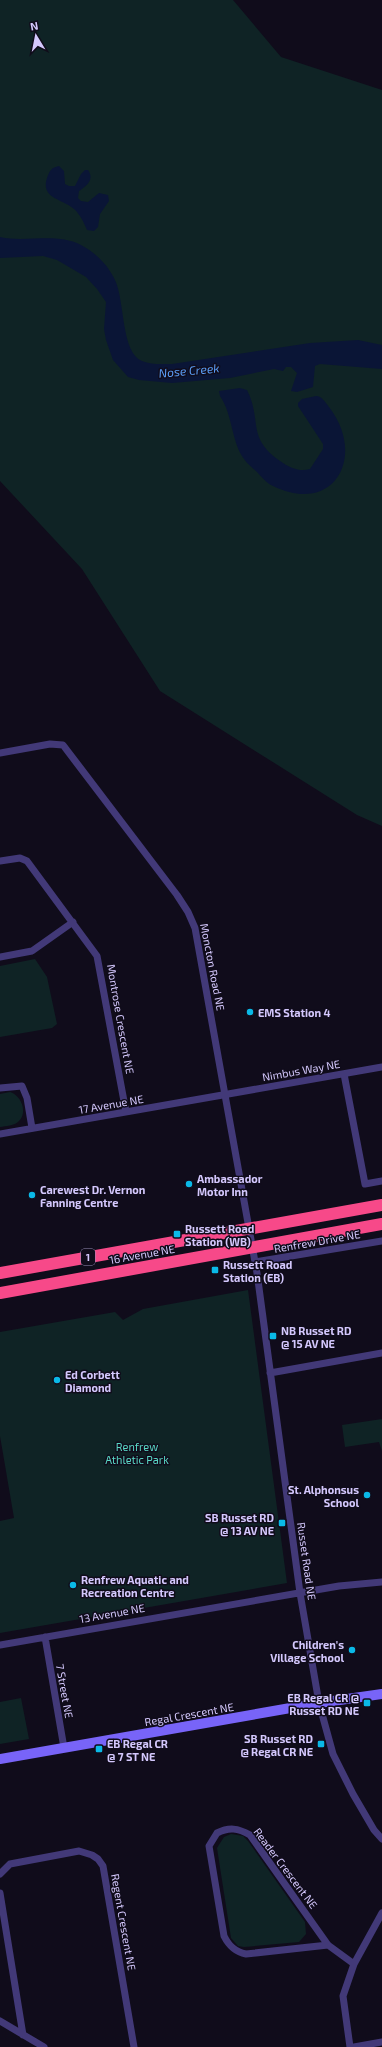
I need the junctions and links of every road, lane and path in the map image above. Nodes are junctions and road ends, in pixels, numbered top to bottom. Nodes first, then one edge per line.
1 (0, 753) edge
2 (0, 861) edge
3 (73, 922) junction
4 (0, 957) edge
5 (382, 1067) edge
6 (344, 1074) junction
7 (0, 1088) edge
8 (225, 1095) junction
9 (126, 1112) junction
10 (32, 1128) junction
11 (0, 1134) edge
12 (382, 1181) edge
13 (382, 1205) edge
14 (382, 1224) edge
15 (249, 1229) junction
16 (382, 1241) edge
17 (252, 1248) junction
18 (255, 1262) junction
19 (0, 1272) edge
20 (0, 1292) edge
21 (382, 1353) edge
22 (270, 1373) junction
23 (382, 1582) edge
24 (300, 1592) junction
25 (45, 1637) junction
26 (0, 1645) edge
27 (382, 1694) edge
28 (319, 1703) junction
29 (64, 1748) junction
30 (0, 1759) edge
31 (382, 1840) edge
32 (0, 1874) edge
33 (0, 1893) edge
34 (382, 1913) edge
35 (328, 1945) junction
36 (354, 1964) junction
37 (0, 2020) edge
38 (23, 2035) junction
39 (382, 2042) edge
40 (44, 2047) edge
41 (134, 2047) edge
42 (350, 2047) edge
43 (354, 2047) edge

1 - 8 street, Moncton Road NE
2 - 3 street, Montrose Crescent NE
3 - 4 street
3 - 9 street, Montrose Crescent NE
5 - 6 street, Nimbus Way NE
6 - 8 street, Nimbus Way NE
6 - 12 street
7 - 10 street
8 - 9 street, 17 Avenue NE
8 - 15 street, Moncton Road NE
9 - 10 street, 17 Avenue NE
10 - 11 street, 17 Avenue NE
13 - 15 highway, 16 Avenue NE / 1
14 - 17 highway, 16 Avenue NE / 1
15 - 17 street, Moncton Road NE
15 - 19 highway, 16 Avenue NE / 1
16 - 18 street, Renfrew Drive NE
17 - 18 street, Russet Road NE
17 - 20 highway, 16 Avenue NE / 1
18 - 22 street, Russet Road NE
21 - 22 street
22 - 24 street, Russet Road NE
23 - 24 street, 13 Avenue NE
24 - 25 street, 13 Avenue NE
24 - 28 street, Russet Road NE
25 - 26 street, 13 Avenue NE
25 - 29 street, 7 Street NE
27 - 28 street, Regal Crescent NE
28 - 29 street, Regal Crescent NE
28 - 31 street, Russet Road NE
29 - 30 street, Regal Crescent NE
32 - 41 street, Regent Crescent NE
33 - 38 street
34 - 36 street
35 - 35 street, Reader Crescent NE
35 - 36 street, Reader Crescent NE
36 - 42 street
37 - 38 street
38 - 40 street
39 - 43 street

